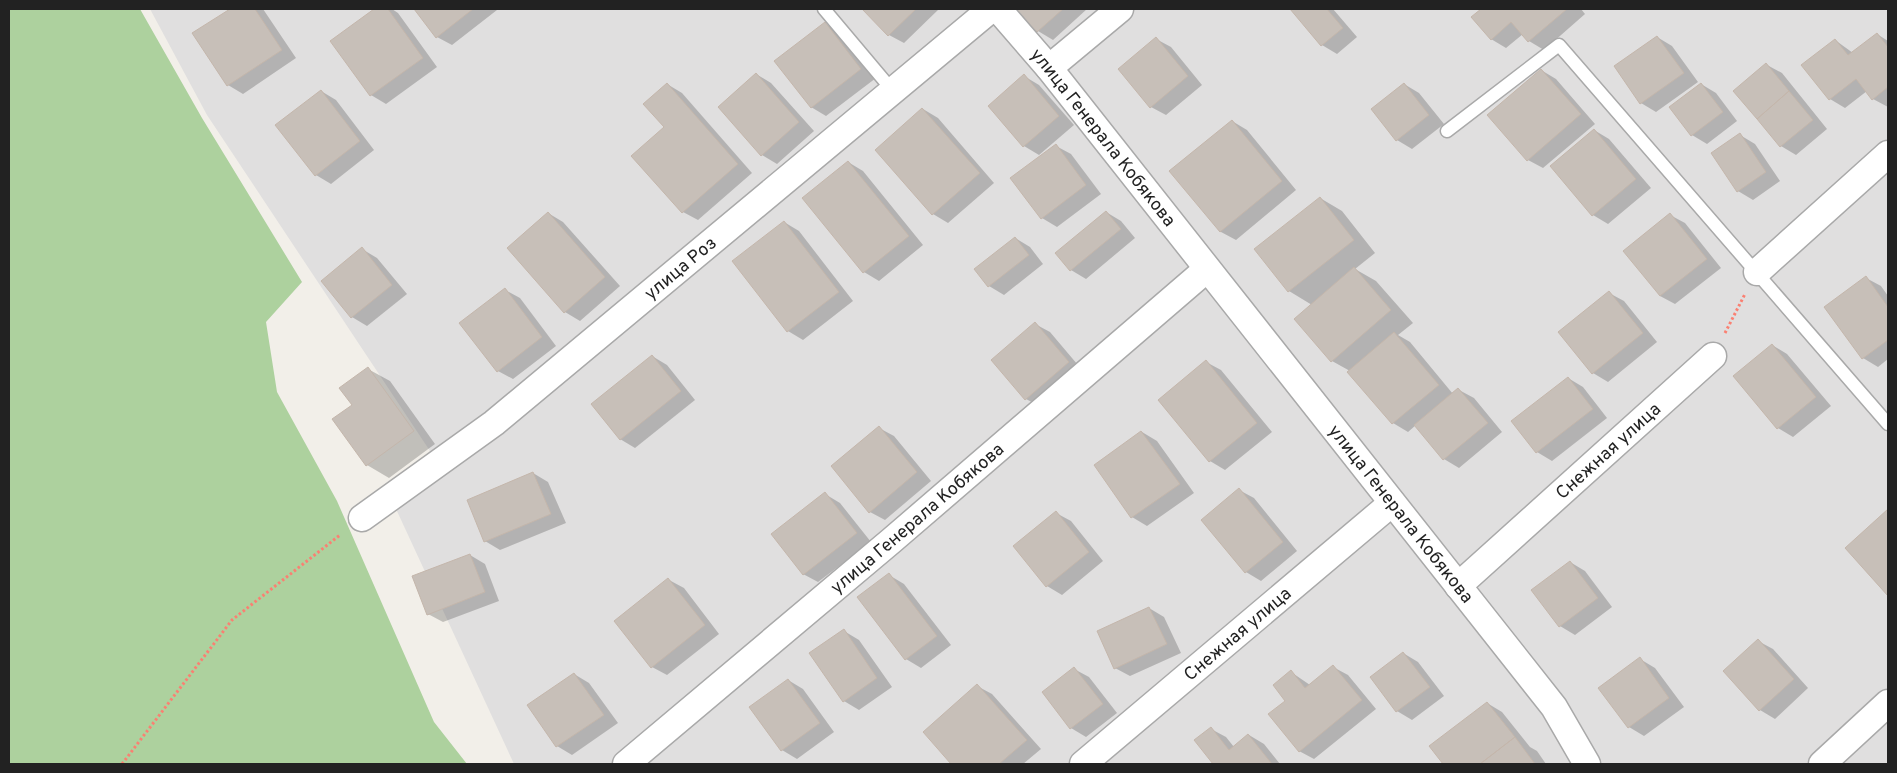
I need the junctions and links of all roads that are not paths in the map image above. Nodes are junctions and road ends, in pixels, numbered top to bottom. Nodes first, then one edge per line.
1 (824, 9) edge
2 (991, 9) edge
3 (998, 9) edge
4 (1120, 9) edge
5 (1049, 68) junction
6 (892, 91) junction
7 (1447, 131) dead end
8 (1888, 154) edge
9 (1206, 269) junction
10 (1757, 272) junction
11 (1713, 356) road end
12 (1888, 424) edge
13 (1392, 503) junction
14 (362, 518) road end
15 (1458, 586) junction
16 (1888, 703) edge
17 (626, 764) edge
18 (1083, 764) edge
19 (1587, 764) edge
20 (1822, 764) edge

1 - 6 lane
2 - 6 street, улица Роз
3 - 5 street, улица Генерала Кобякова
4 - 5 street
5 - 9 street, улица Генерала Кобякова
6 - 14 street, улица Роз
7 - 10 lane
8 - 10 street
9 - 13 street, улица Генерала Кобякова
9 - 17 street, улица Генерала Кобякова
10 - 12 lane
11 - 15 street, Снежная улица
13 - 15 street, улица Генерала Кобякова
13 - 18 street, Снежная улица
15 - 19 street, улица Генерала Кобякова
16 - 20 street

